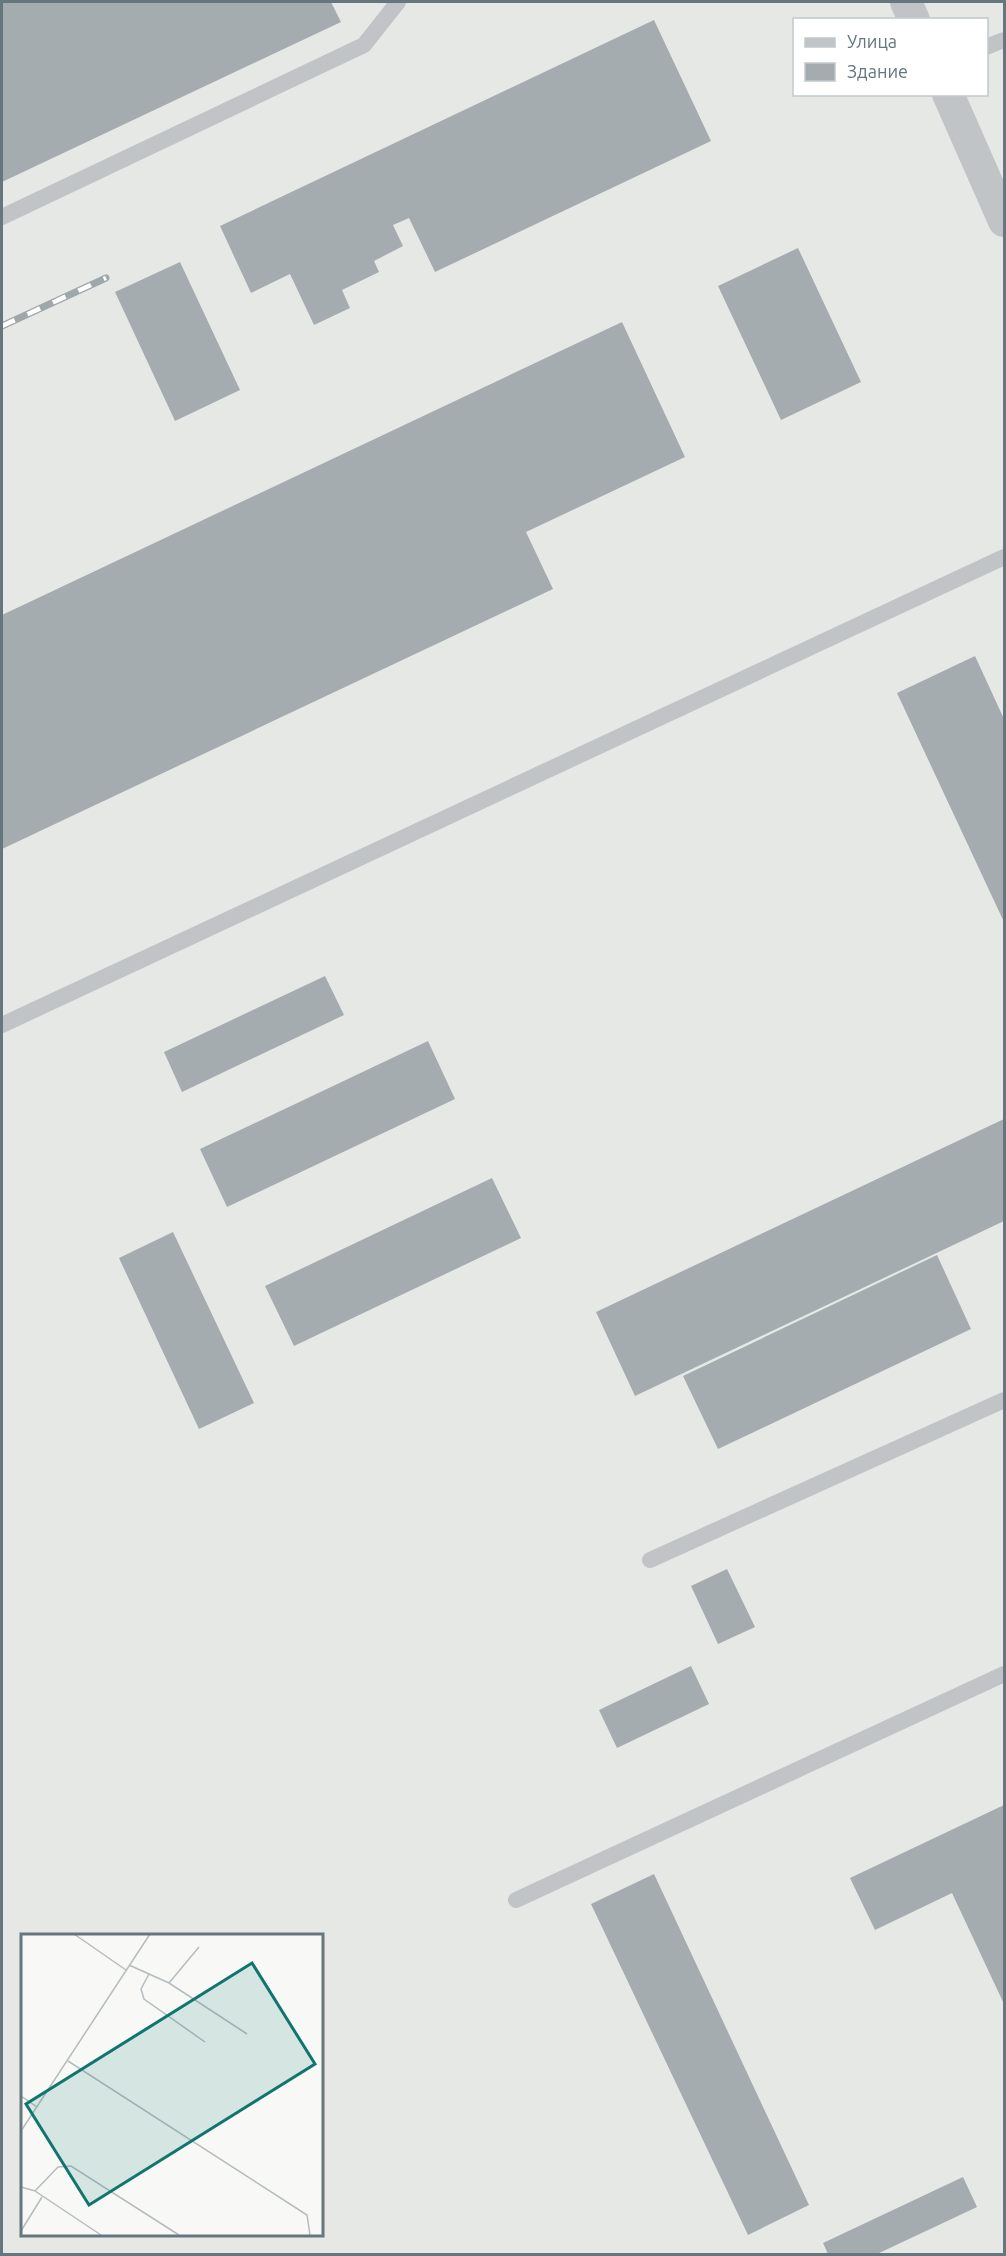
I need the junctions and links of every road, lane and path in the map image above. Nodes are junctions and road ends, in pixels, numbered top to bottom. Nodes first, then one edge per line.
1 (398, 2) edge
2 (906, 2) edge
3 (913, 18) edge
4 (1005, 40) edge
5 (988, 47) edge
6 (949, 96) edge
7 (2, 218) edge
8 (1005, 221) edge
9 (1005, 557) edge
10 (2, 1025) edge
11 (1005, 1400) edge
12 (650, 1560) dead end
13 (1005, 1674) edge
14 (516, 1900) dead end

1 - 7 lane
2 - 3 street
4 - 5 lane
6 - 8 street
9 - 10 lane
11 - 12 lane
13 - 14 lane

